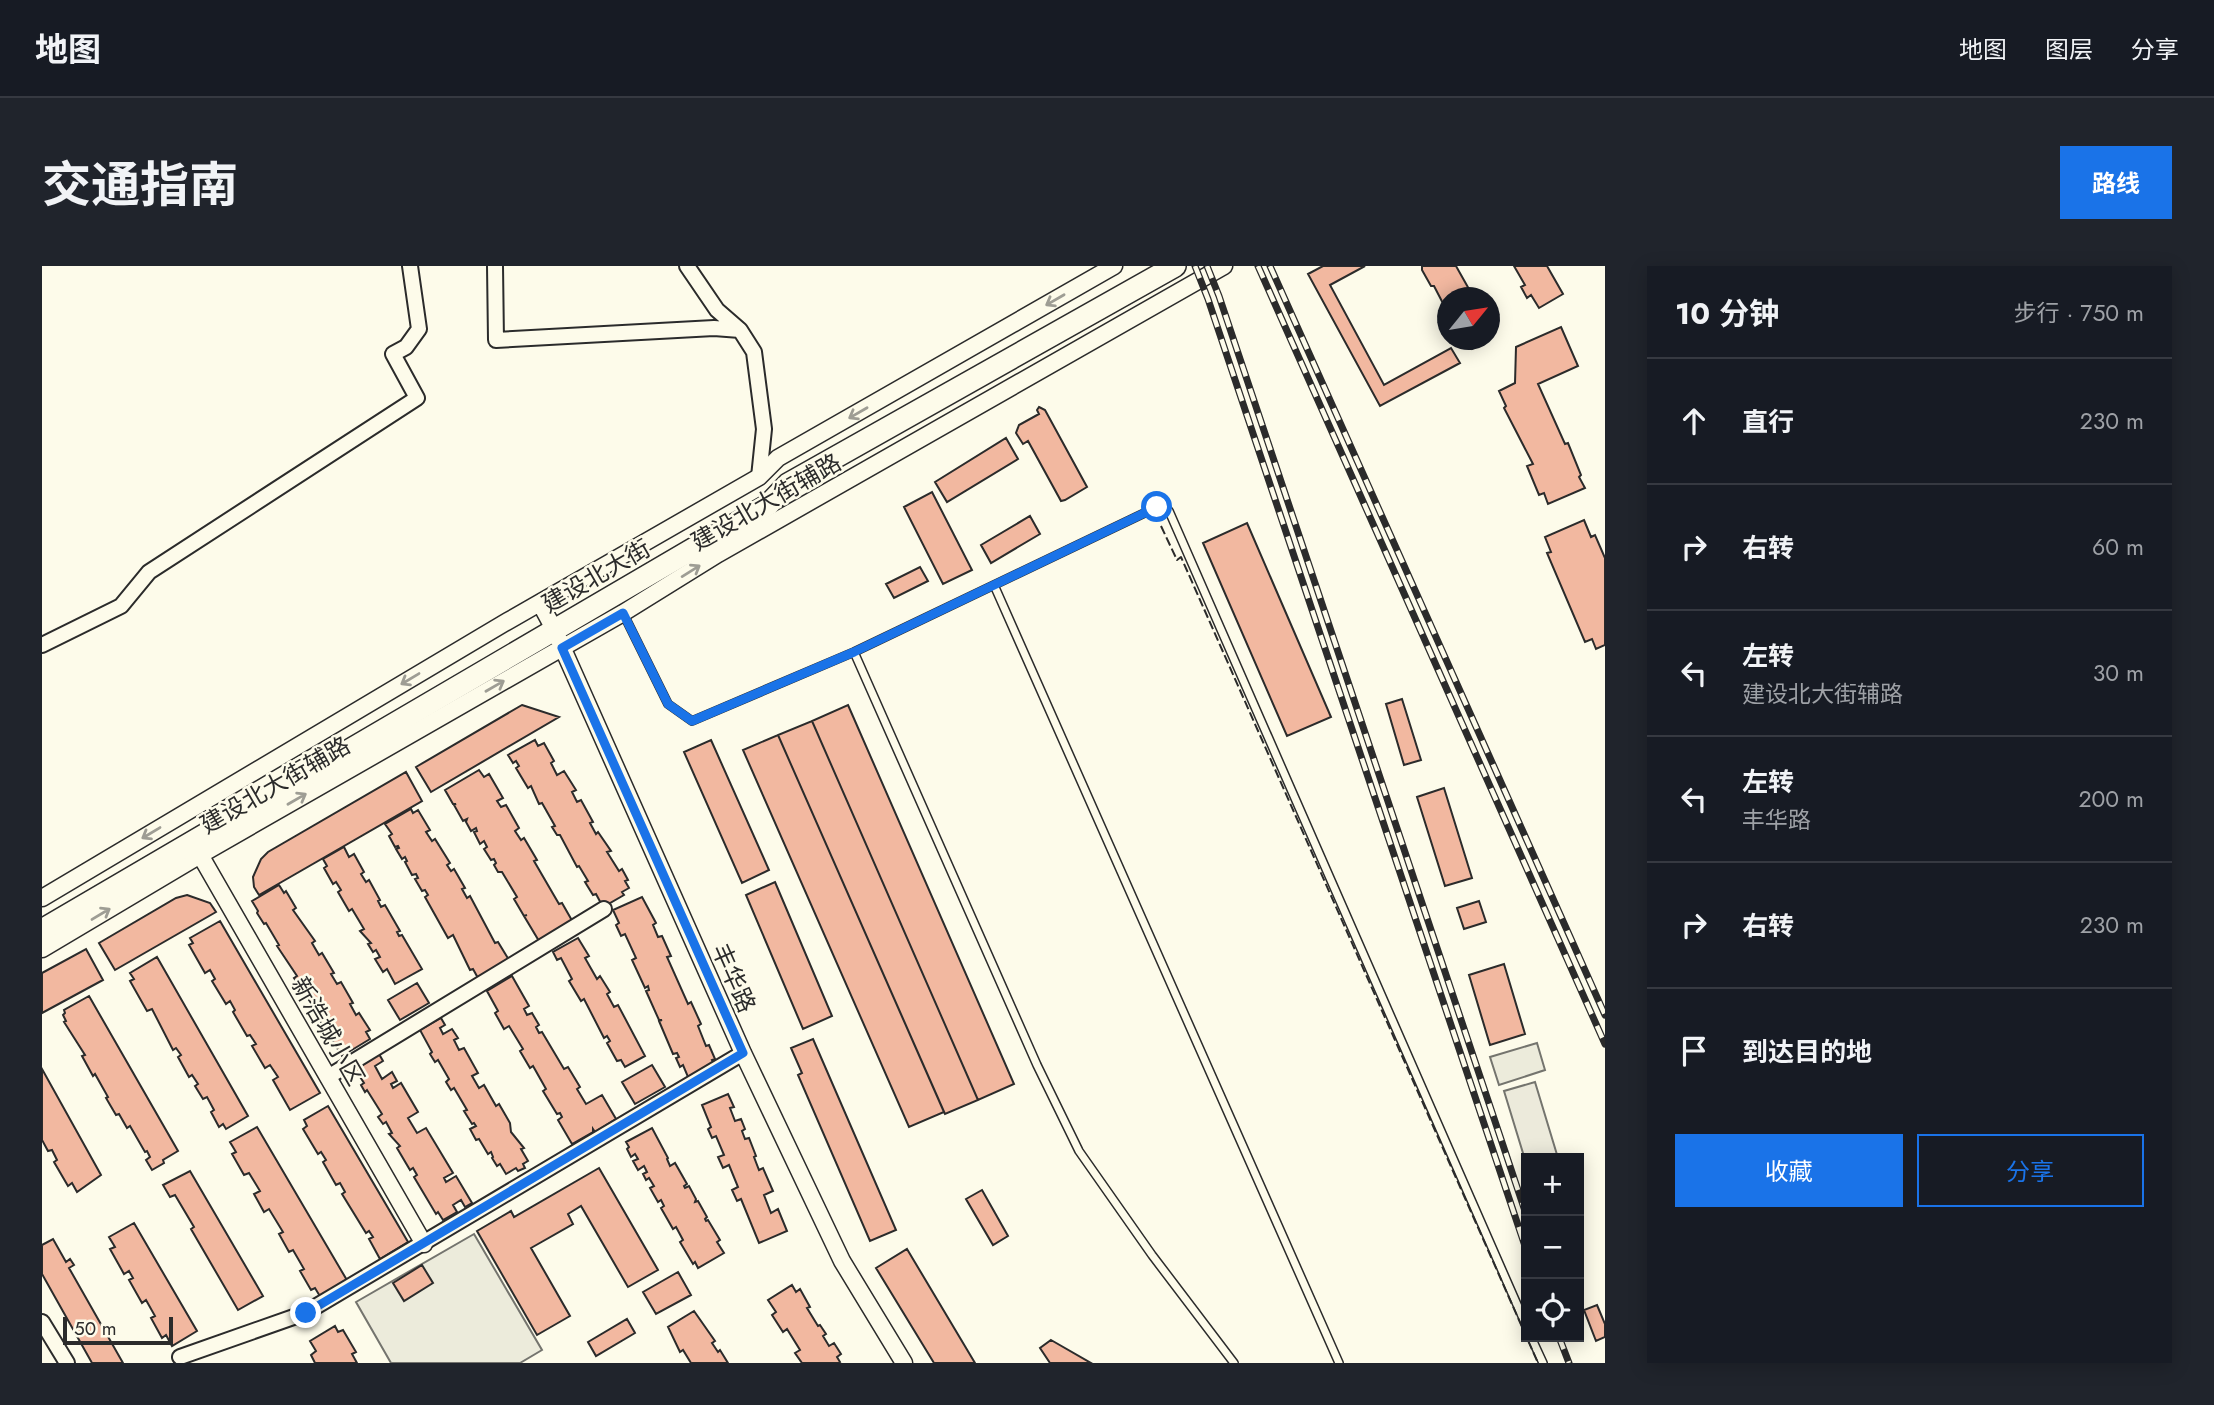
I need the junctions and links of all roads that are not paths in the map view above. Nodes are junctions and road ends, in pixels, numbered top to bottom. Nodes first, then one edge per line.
1 (410, 266) edge
2 (495, 266) edge
3 (687, 266) edge
4 (1114, 266) edge
5 (1175, 266) edge
6 (1224, 266) edge
7 (740, 330) junction
8 (759, 477) junction
9 (994, 585) junction
10 (623, 613) junction
11 (551, 625) junction
12 (42, 645) edge
13 (854, 652) junction
14 (195, 848) junction
15 (42, 898) edge
16 (604, 909) dead end
17 (42, 914) edge
18 (42, 930) edge
19 (42, 949) edge
20 (743, 1053) junction
21 (328, 1077) junction
22 (424, 1244) junction
23 (1521, 1314) edge
24 (42, 1322) edge
25 (1533, 1342) edge
26 (180, 1357) dead end
27 (67, 1363) edge
28 (904, 1363) edge
29 (1234, 1363) edge
30 (1339, 1363) edge
31 (1543, 1363) edge

1 - 12 street
2 - 7 street
3 - 7 street
4 -> 8 street, 建设北大街辅路
5 - 11 main road, 建设北大街
10 -> 6 street, 建设北大街辅路
7 - 8 street
8 - 11 street, 建设北大街辅路
9 - 13 lane
9 - 23 lane
9 - 30 lane
10 - 11 street, 建设北大街辅路
10 - 13 lane
11 - 14 main road, 建设北大街
11 -> 15 street, 建设北大街辅路
11 - 17 main road
11 - 20 street, 丰华路
13 - 29 lane
14 - 18 main road, 建设北大街
19 -> 14 street, 建设北大街辅路
14 - 21 street, 新浩城小区
16 - 21 street
20 - 22 street
20 - 28 street, 丰华路
21 - 22 street, 新浩城小区
22 - 26 street
24 - 27 street
25 - 31 lane

